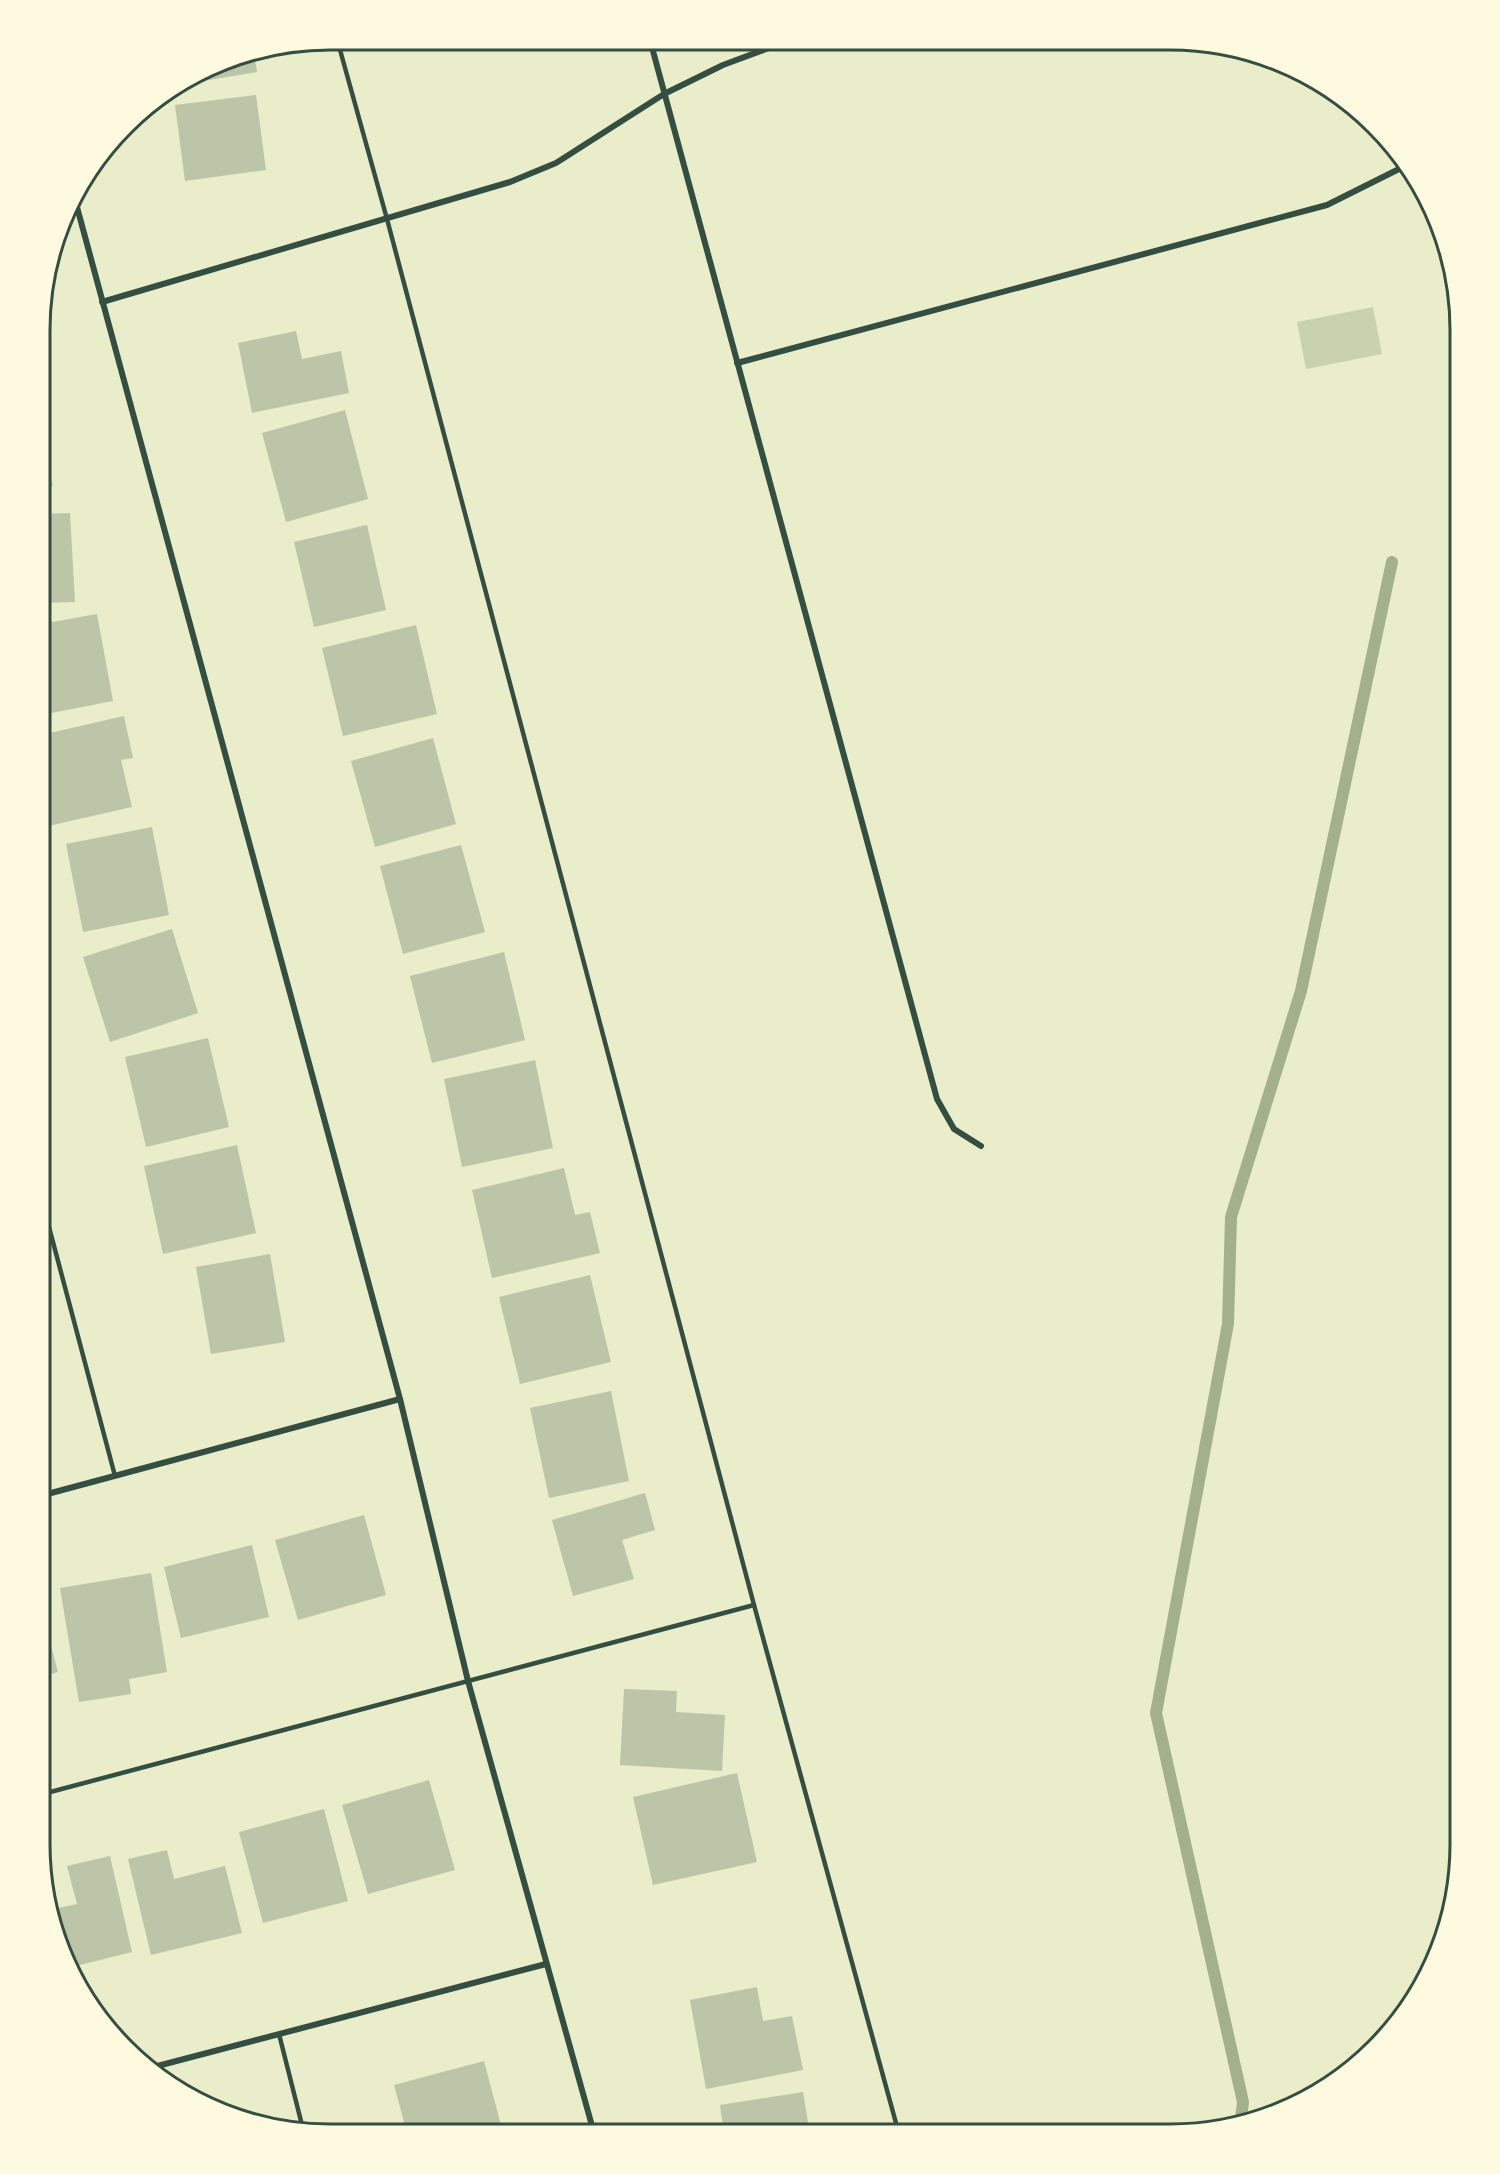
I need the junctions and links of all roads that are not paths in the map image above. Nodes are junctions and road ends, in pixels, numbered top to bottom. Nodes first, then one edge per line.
1 (340, 50) edge
2 (653, 50) edge
3 (763, 50) edge
4 (664, 94) junction
5 (1399, 169) edge
6 (77, 208) edge
7 (387, 219) junction
8 (102, 302) junction
9 (737, 363) junction
10 (981, 1146) dead end
11 (50, 1231) edge
12 (400, 1399) junction
13 (115, 1476) junction
14 (50, 1493) edge
15 (754, 1605) junction
16 (468, 1682) junction
17 (50, 1792) edge
18 (546, 1964) junction
19 (279, 2034) junction
20 (157, 2065) edge
21 (301, 2123) edge
22 (591, 2124) edge
23 (896, 2124) edge

1 - 7 lane
2 - 4 street
3 - 4 street
4 - 7 street
4 - 9 street
5 - 9 street
6 - 8 street
7 - 8 street
7 - 15 lane
8 - 12 street
9 - 10 street
11 - 13 lane
12 - 13 street
12 - 16 street
13 - 14 street
15 - 16 lane
15 - 23 lane
16 - 17 lane
16 - 18 street
18 - 19 street
18 - 22 street
19 - 20 street
19 - 21 lane

